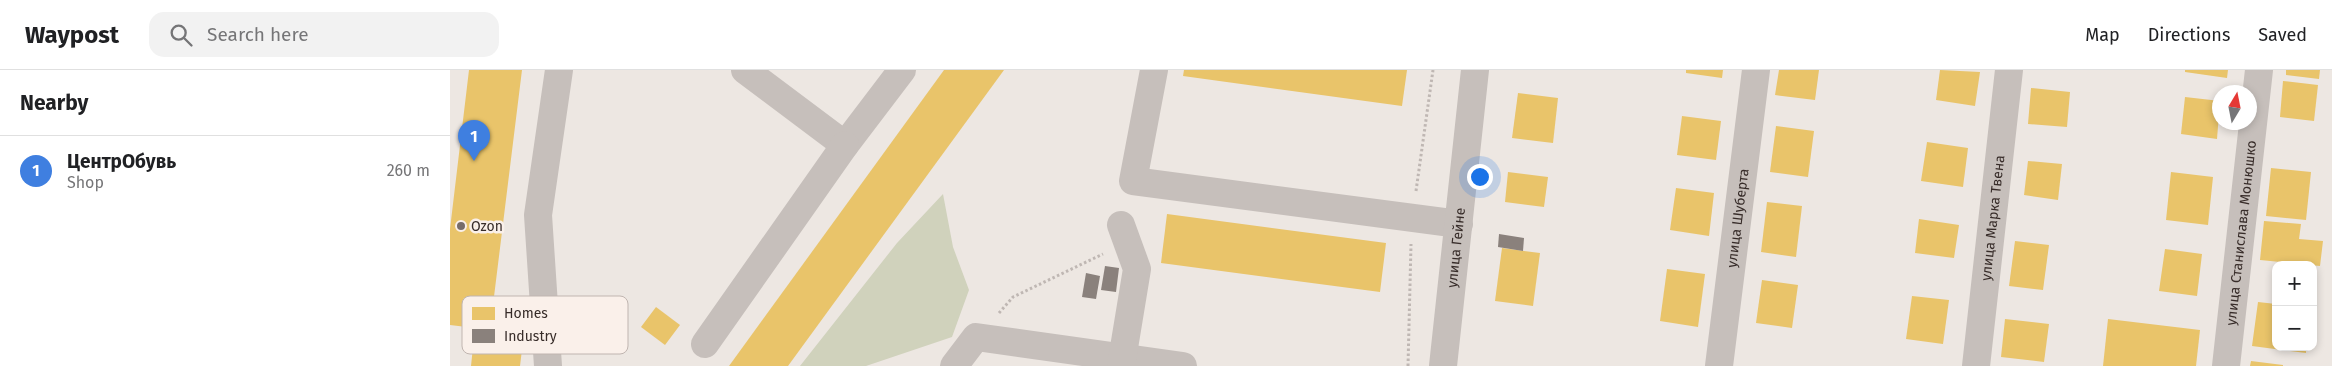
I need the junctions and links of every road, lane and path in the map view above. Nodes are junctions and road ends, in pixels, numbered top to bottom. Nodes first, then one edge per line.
1 (559, 70) edge
2 (745, 70) edge
3 (902, 70) edge
4 (1154, 70) edge
5 (1433, 70) edge
6 (1475, 70) edge
7 (1756, 70) edge
8 (2010, 70) edge
9 (2259, 70) edge
10 (845, 145) junction
11 (1412, 219) junction
12 (1458, 224) junction
13 (1121, 225) joint
14 (543, 296) edge
15 (976, 337) junction
16 (705, 344) dead end
17 (1121, 362) edge
18 (954, 366) edge
19 (1184, 366) edge
20 (1408, 366) edge
21 (1443, 366) edge
22 (1719, 366) edge
23 (1976, 366) edge
24 (2226, 366) edge

1 - 14 street
2 - 10 street
3 - 10 street
4 - 11 street
5 - 11 path
6 - 12 street, улица Гейне
7 - 22 street, улица Шуберта
8 - 23 street, улица Марка Твена
9 - 24 street, улица Станислава Монюшко
10 - 16 street
11 - 12 street
11 - 20 path
12 - 21 street, улица Гейне
13 - 15 path
13 - 17 street
15 - 17 street
15 - 18 street
17 - 19 street

